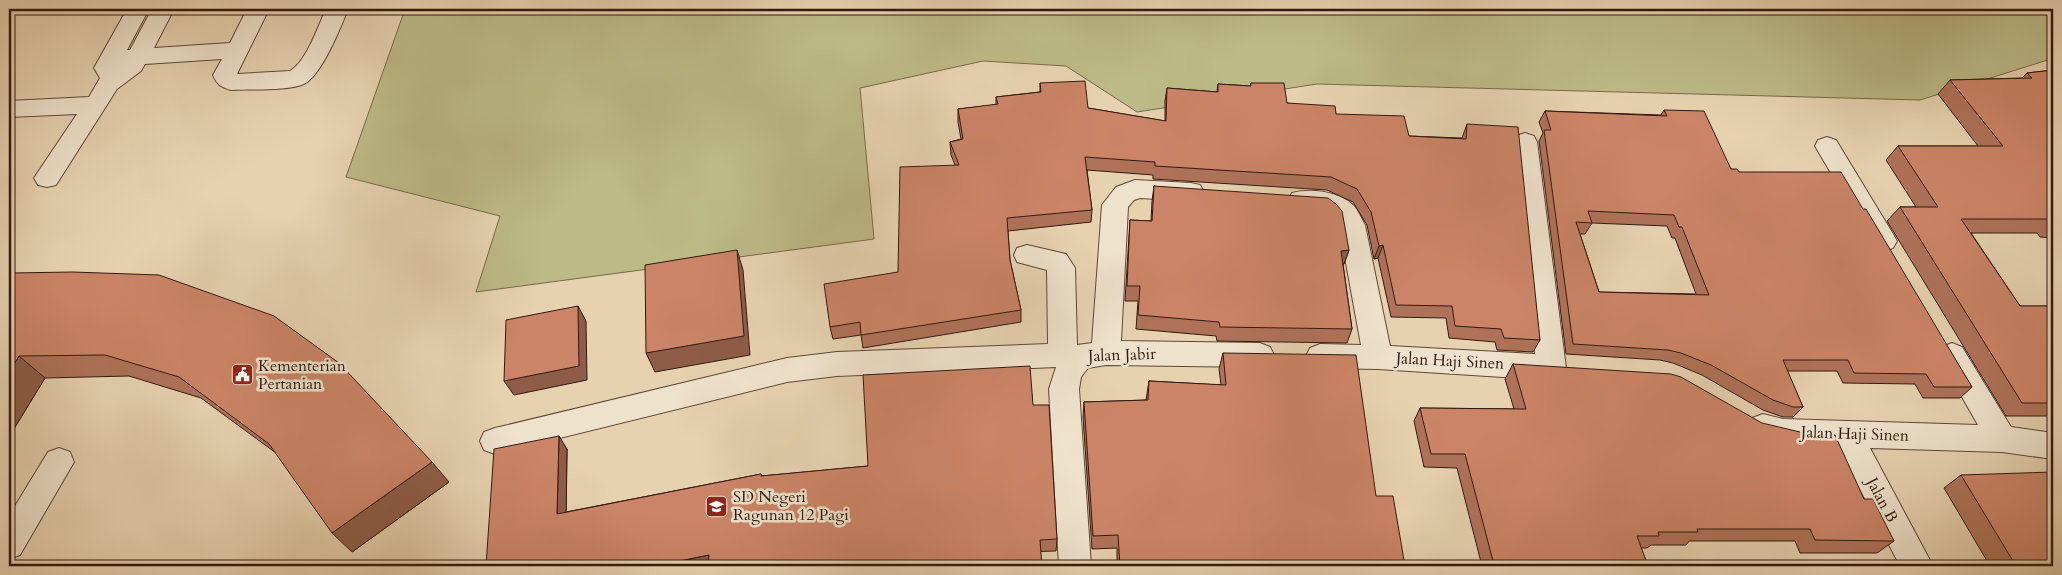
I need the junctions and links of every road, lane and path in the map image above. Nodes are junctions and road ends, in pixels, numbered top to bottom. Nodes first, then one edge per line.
1 (138, 9) edge
2 (163, 9) edge
3 (258, 9) edge
4 (337, 9) edge
5 (238, 50) junction
6 (137, 57) junction
7 (111, 58) junction
8 (108, 84) junction
9 (96, 106) junction
10 (9, 108) edge
11 (1526, 142) dead end
12 (1827, 146) dead end
13 (47, 178) dead end
14 (1218, 194) edge
15 (1277, 199) edge
16 (1026, 255) dead end
17 (1897, 263) edge
18 (1937, 330) edge
19 (1083, 355) junction
20 (1378, 357) junction
21 (1550, 368) junction
22 (1580, 369) edge
23 (1740, 415) edge
24 (1847, 434) junction
25 (2002, 439) junction
26 (495, 441) dead end
27 (2053, 446) edge
28 (59, 462) dead end
29 (9, 544) edge
30 (1075, 566) edge
31 (1917, 566) edge

1 - 7 street
2 - 6 street
3 - 5 street
4 - 5 street
5 - 6 street
6 - 7 street
6 - 8 street
7 - 8 street
8 - 9 street
9 - 10 street
9 - 13 street
11 - 21 street
12 - 17 street
14 - 19 street
15 - 20 street
16 - 19 street
18 - 25 street
19 - 20 street, Jalan Jabir
19 - 26 street
19 - 30 street, Jalan Jabir
20 - 21 street, Jalan Haji Sinen
21 - 22 street, Jalan Haji Sinen
23 - 24 street, Jalan Haji Sinen
24 - 25 street, Jalan Haji Sinen
24 - 31 street, Jalan B
25 - 27 street, Jalan Haji Sinen
28 - 29 street

